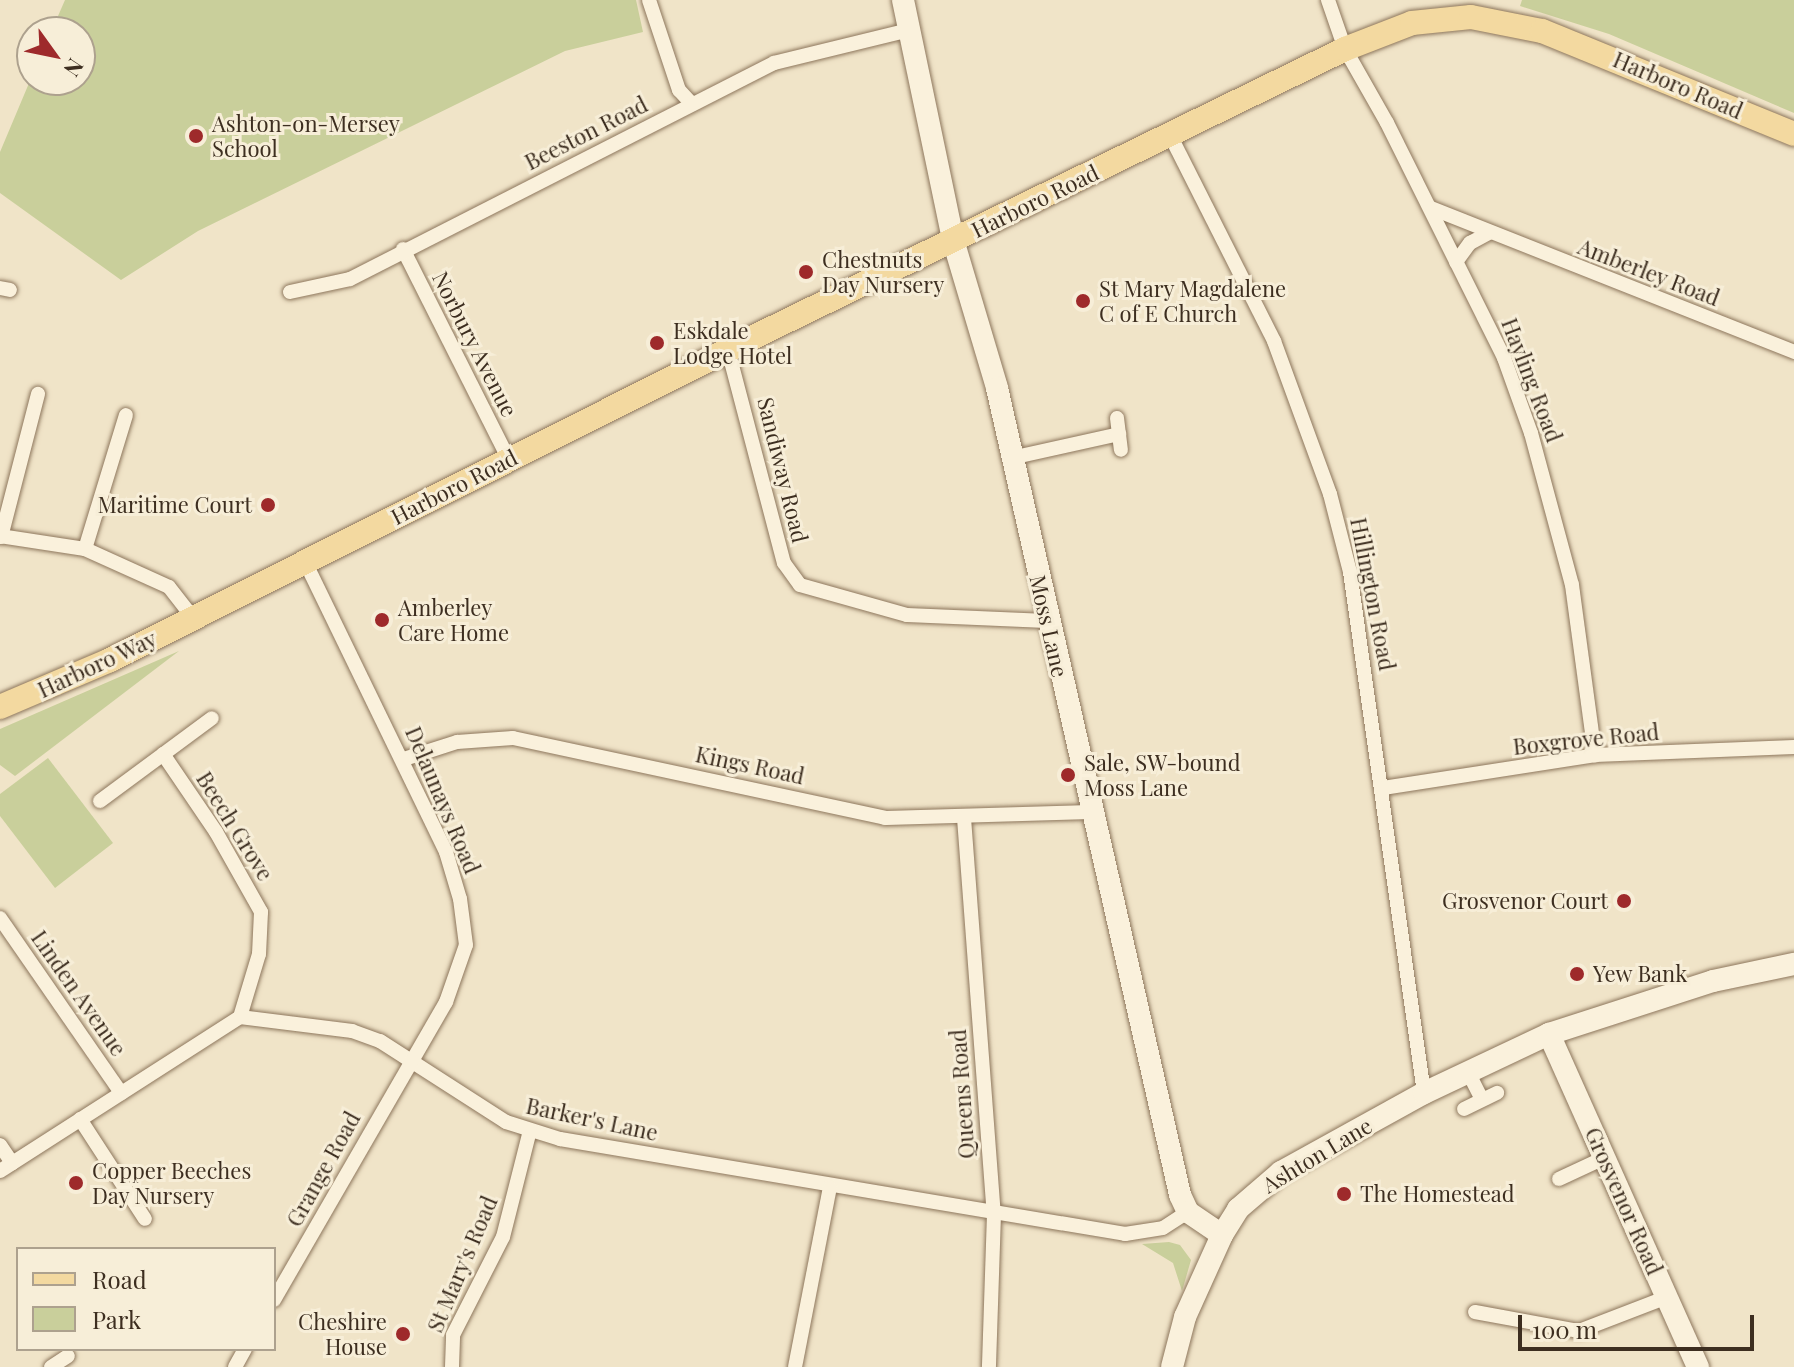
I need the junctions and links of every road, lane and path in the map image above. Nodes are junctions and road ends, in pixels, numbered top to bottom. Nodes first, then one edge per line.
1 (649, 0) edge
2 (903, 0) edge
3 (1328, 0) edge
4 (909, 30) junction
5 (1345, 49) junction
6 (690, 102) junction
7 (1794, 134) edge
8 (1170, 135) junction
9 (1431, 208) junction
10 (1489, 233) junction
11 (953, 240) junction
12 (403, 249) junction
13 (1456, 262) junction
14 (290, 292) dead end
15 (728, 350) junction
16 (1794, 352) edge
17 (38, 394) dead end
18 (126, 415) dead end
19 (1117, 418) dead end
20 (1119, 434) junction
21 (1121, 450) dead end
22 (1011, 458) junction
23 (509, 460) junction
24 (1, 536) edge
25 (85, 549) junction
26 (305, 562) junction
27 (193, 618) junction
28 (1047, 621) junction
29 (0, 707) edge
30 (212, 718) dead end
31 (1794, 747) edge
32 (163, 754) junction
33 (1595, 755) junction
34 (404, 759) junction
35 (1383, 788) junction
36 (100, 801) dead end
37 (1092, 812) junction
38 (964, 818) junction
39 (0, 918) edge
40 (1794, 964) edge
41 (240, 1017) junction
42 (1549, 1034) junction
43 (410, 1059) junction
44 (1468, 1072) junction
45 (121, 1093) junction
46 (1424, 1093) junction
47 (1497, 1093) dead end
48 (1482, 1100) junction
49 (1464, 1109) dead end
50 (80, 1119) junction
51 (530, 1130) junction
52 (0, 1145) edge
53 (1604, 1158) junction
54 (6, 1167) edge
55 (1559, 1179) dead end
56 (830, 1187) junction
57 (1188, 1212) junction
58 (994, 1214) junction
59 (145, 1219) dead end
60 (1222, 1235) junction
61 (276, 1296) edge
62 (1667, 1297) junction
63 (1475, 1312) dead end
64 (68, 1356) dead end
65 (51, 1367) edge
66 (452, 1367) edge
67 (795, 1367) edge
68 (989, 1367) edge
69 (1172, 1367) edge
70 (1698, 1367) edge

1 - 6 street
2 - 4 street, Moss Lane
3 - 5 street, Hayling Road
4 - 6 street, Beeston Road
4 - 11 street, Moss Lane
5 - 7 main road, Harboro Road
5 - 8 main road, Harboro Road
5 - 9 street, Hayling Road
6 - 12 street, Beeston Road
8 - 11 main road, Harboro Road
8 - 35 street, Hillington Road
9 - 10 street, Amberley Road
9 - 13 street, Hayling Road
10 - 13 street
10 - 16 street, Amberley Road
11 - 15 main road, Harboro Road
11 - 22 street, Moss Lane
12 - 14 street, Beeston Road
12 - 23 street, Norbury Avenue
13 - 33 street, Hayling Road
15 - 23 main road, Harboro Road
15 - 28 street, Sandiway Road
17 - 24 street
18 - 25 street
19 - 20 street
20 - 21 street
20 - 22 street
22 - 28 street, Moss Lane
23 - 26 main road, Harboro Road
24 - 25 street
25 - 27 street
26 - 27 main road, Harboro Road
26 - 34 street, Delaunays Road
27 - 29 main road, Harboro Way
28 - 37 street, Moss Lane
30 - 32 street
31 - 33 street, Boxgrove Road
32 - 36 street
32 - 41 street, Beech Grove
33 - 35 street, Boxgrove Road
34 - 38 street, Kings Road
34 - 43 street, Delaunays Road
35 - 46 street, Hillington Road
37 - 38 street, Kings Road
37 - 57 street, Moss Lane
38 - 58 street, Queens Road
39 - 45 street, Linden Avenue
40 - 42 street, Ashton Lane
41 - 43 street, Barker's Lane
41 - 45 street
42 - 44 street, Ashton Lane
42 - 53 street, Grosvenor Road
43 - 51 street, Barker's Lane
43 - 61 street, Grange Road
44 - 46 street, Ashton Lane
44 - 48 street
45 - 50 street
46 - 60 street, Ashton Lane
47 - 48 street
48 - 49 street
50 - 54 street
50 - 59 street
51 - 56 street, Barker's Lane
51 - 66 street, St Mary's Road
52 - 54 street
53 - 55 street
53 - 62 street, Grosvenor Road
56 - 58 street, Barker's Lane
56 - 67 street
57 - 58 street, Barker's Lane
57 - 60 street
58 - 68 street, Queens Road
60 - 69 street, Ashton Lane
62 - 63 street
62 - 70 street, Grosvenor Road
64 - 65 street

